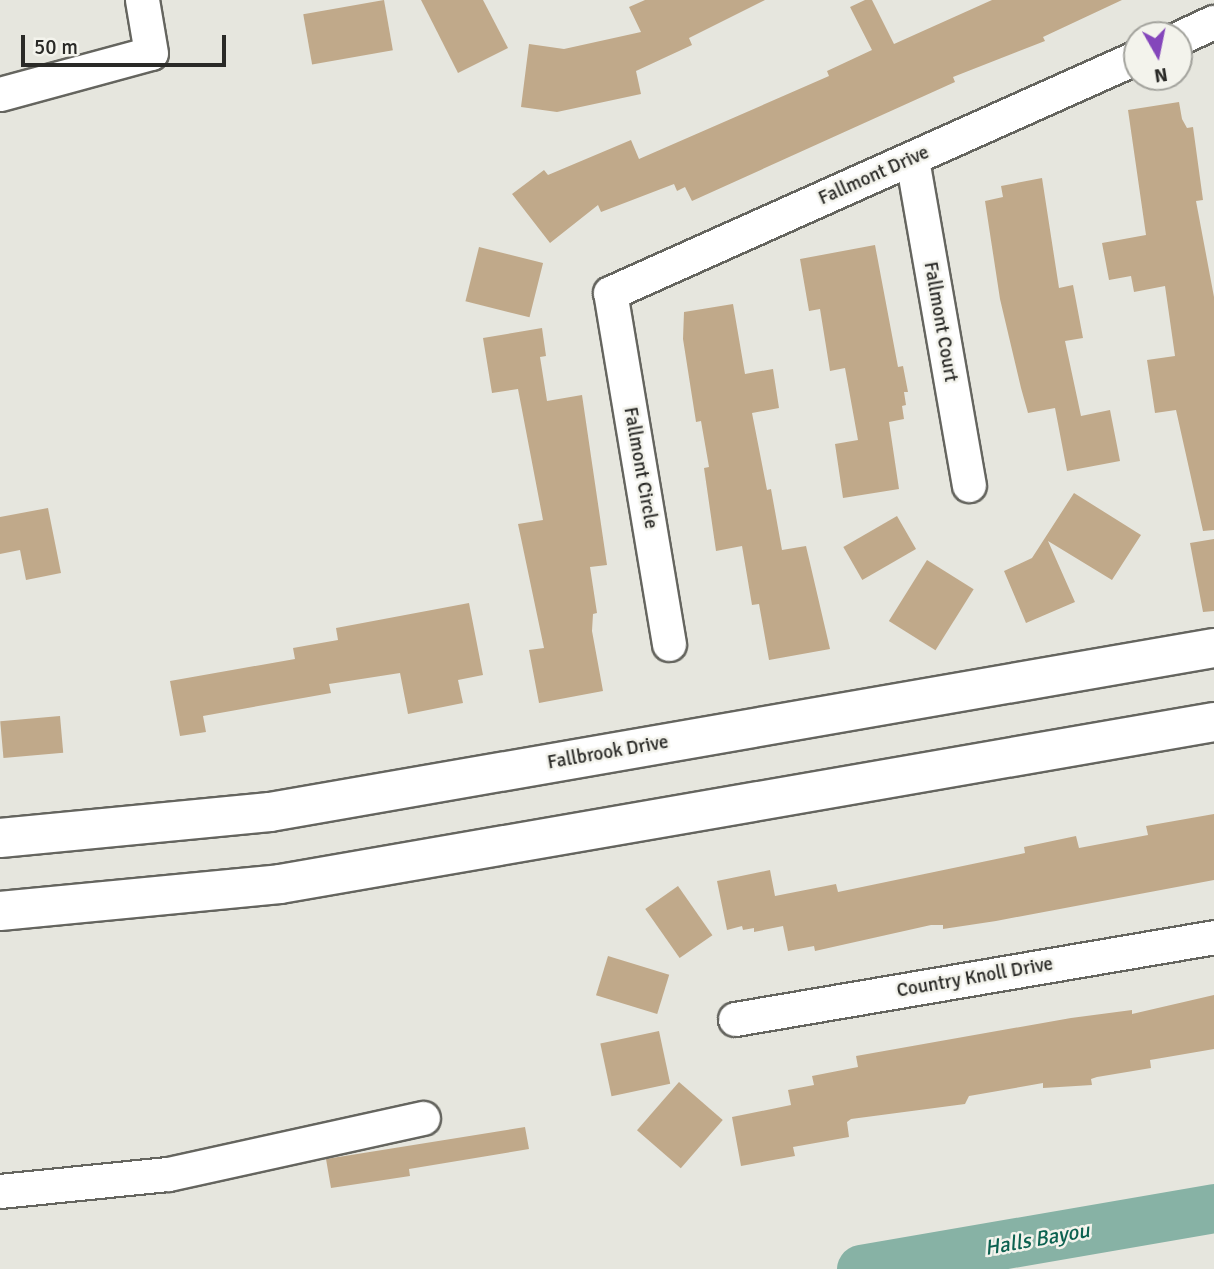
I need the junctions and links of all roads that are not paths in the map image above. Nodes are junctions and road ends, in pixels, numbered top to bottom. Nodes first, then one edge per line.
1 (142, 0) edge
2 (1214, 22) edge
3 (1193, 32) edge
4 (1123, 63) edge
5 (0, 94) edge
6 (912, 159) junction
7 (610, 293) joint
8 (969, 485) dead end
9 (669, 644) dead end
10 (1214, 648) edge
11 (1214, 722) edge
12 (0, 838) edge
13 (0, 911) edge
14 (1214, 937) edge
15 (735, 1019) dead end
16 (423, 1118) dead end
17 (0, 1191) edge

1 - 5 street
2 - 3 street
4 - 6 street, Fallmont Drive
6 - 7 street, Fallmont Drive
6 - 8 street, Fallmont Court
7 - 9 street, Fallmont Circle
10 - 12 main road, Fallbrook Drive
11 - 13 main road
14 - 15 street, Country Knoll Drive
16 - 17 street

